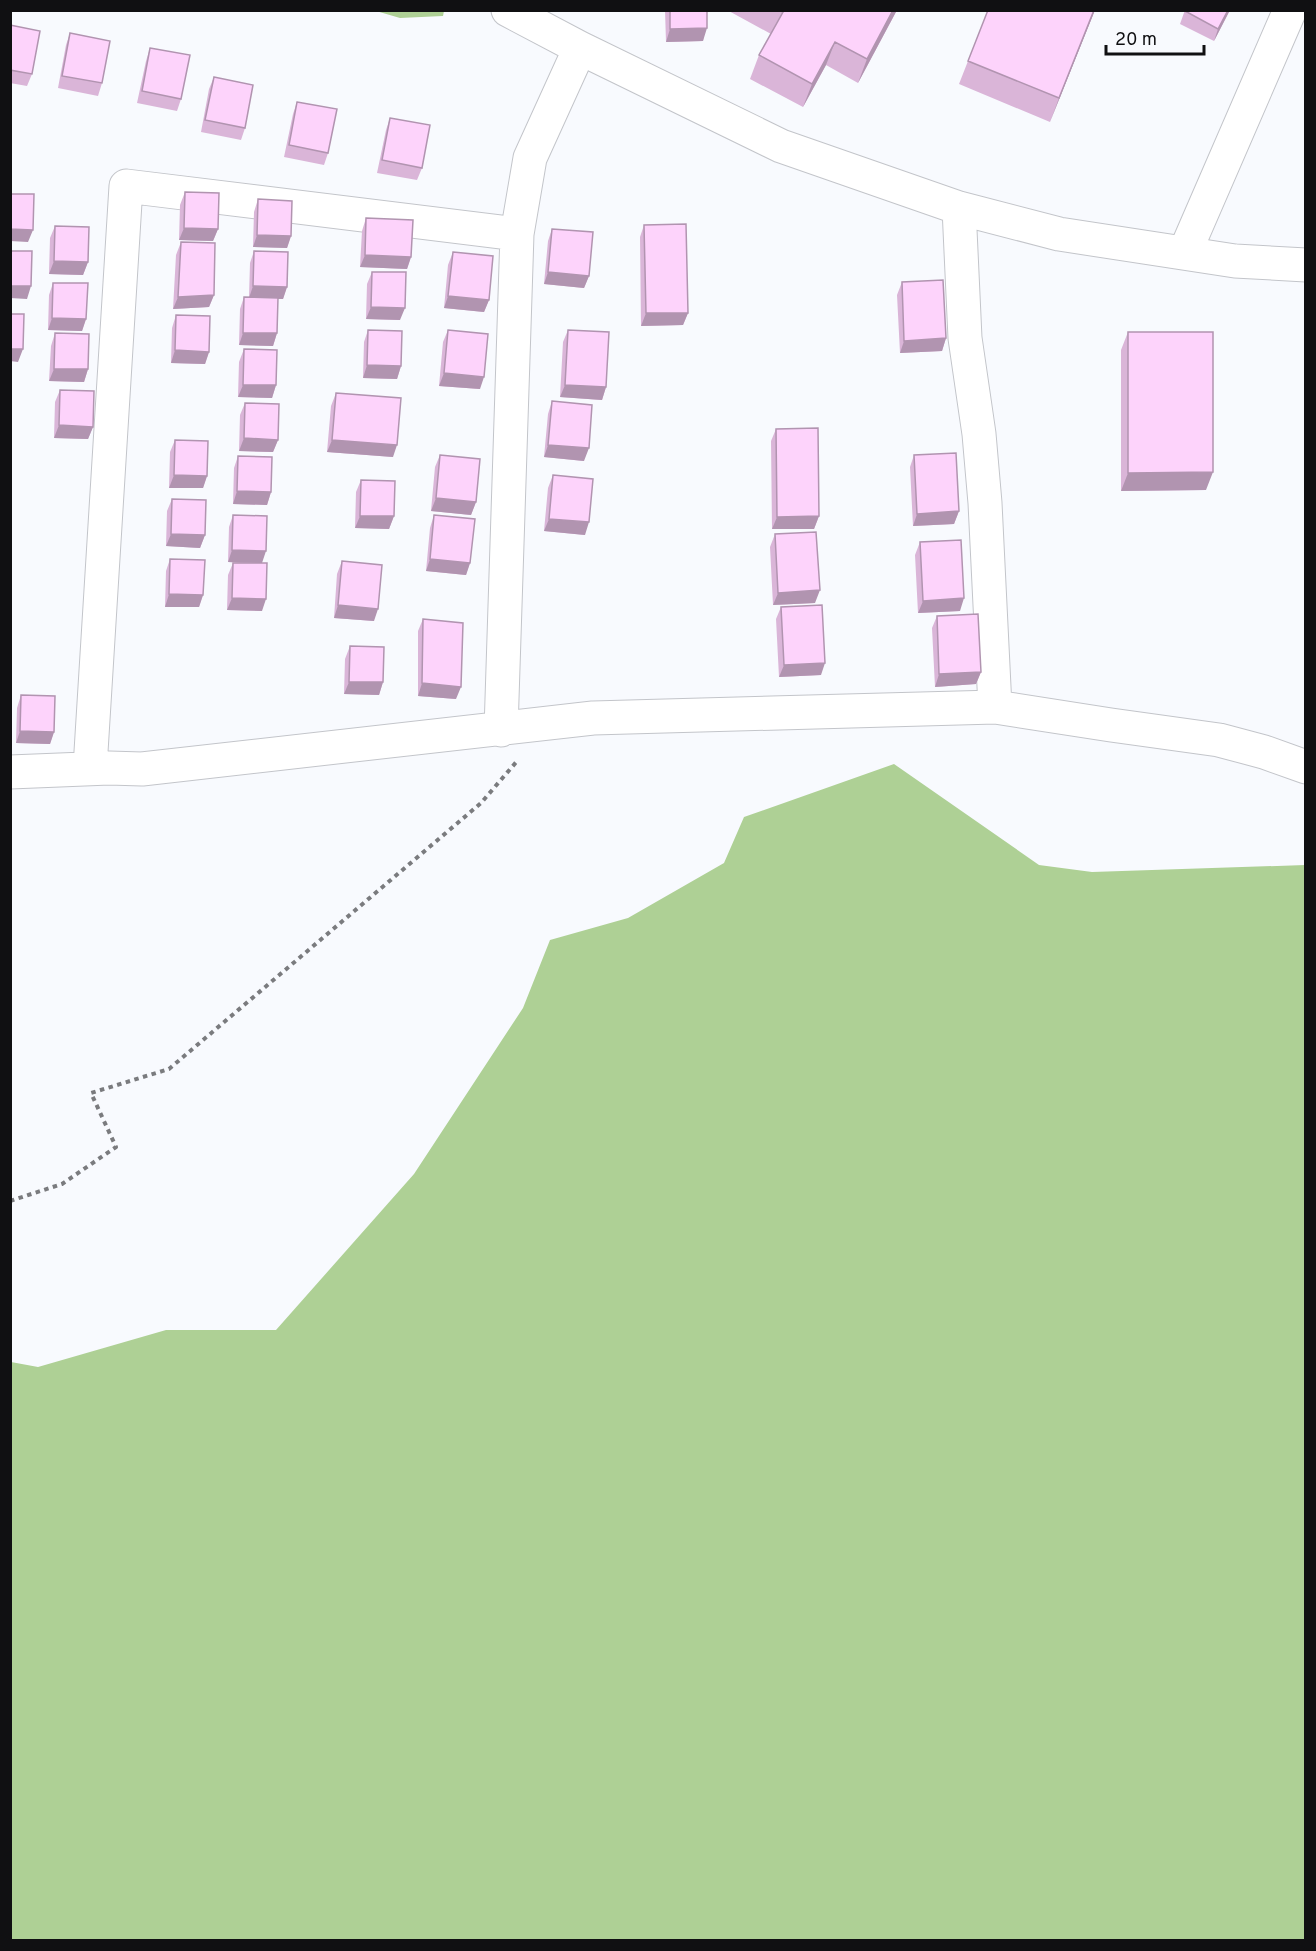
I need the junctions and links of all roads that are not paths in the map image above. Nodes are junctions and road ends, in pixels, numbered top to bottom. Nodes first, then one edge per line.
1 (508, 10) edge
2 (1290, 10) edge
3 (579, 48) junction
4 (959, 208) junction
5 (517, 234) junction
6 (1185, 252) junction
7 (1305, 265) edge
8 (995, 707) junction
9 (501, 730) junction
10 (1305, 767) edge
11 (90, 768) junction
12 (10, 772) edge

1 - 3 street
2 - 6 street
3 - 4 street
3 - 5 street
4 - 6 street
4 - 8 street
5 - 9 street
5 - 11 street
6 - 7 street
8 - 9 street
8 - 10 street
9 - 11 street
11 - 12 street

